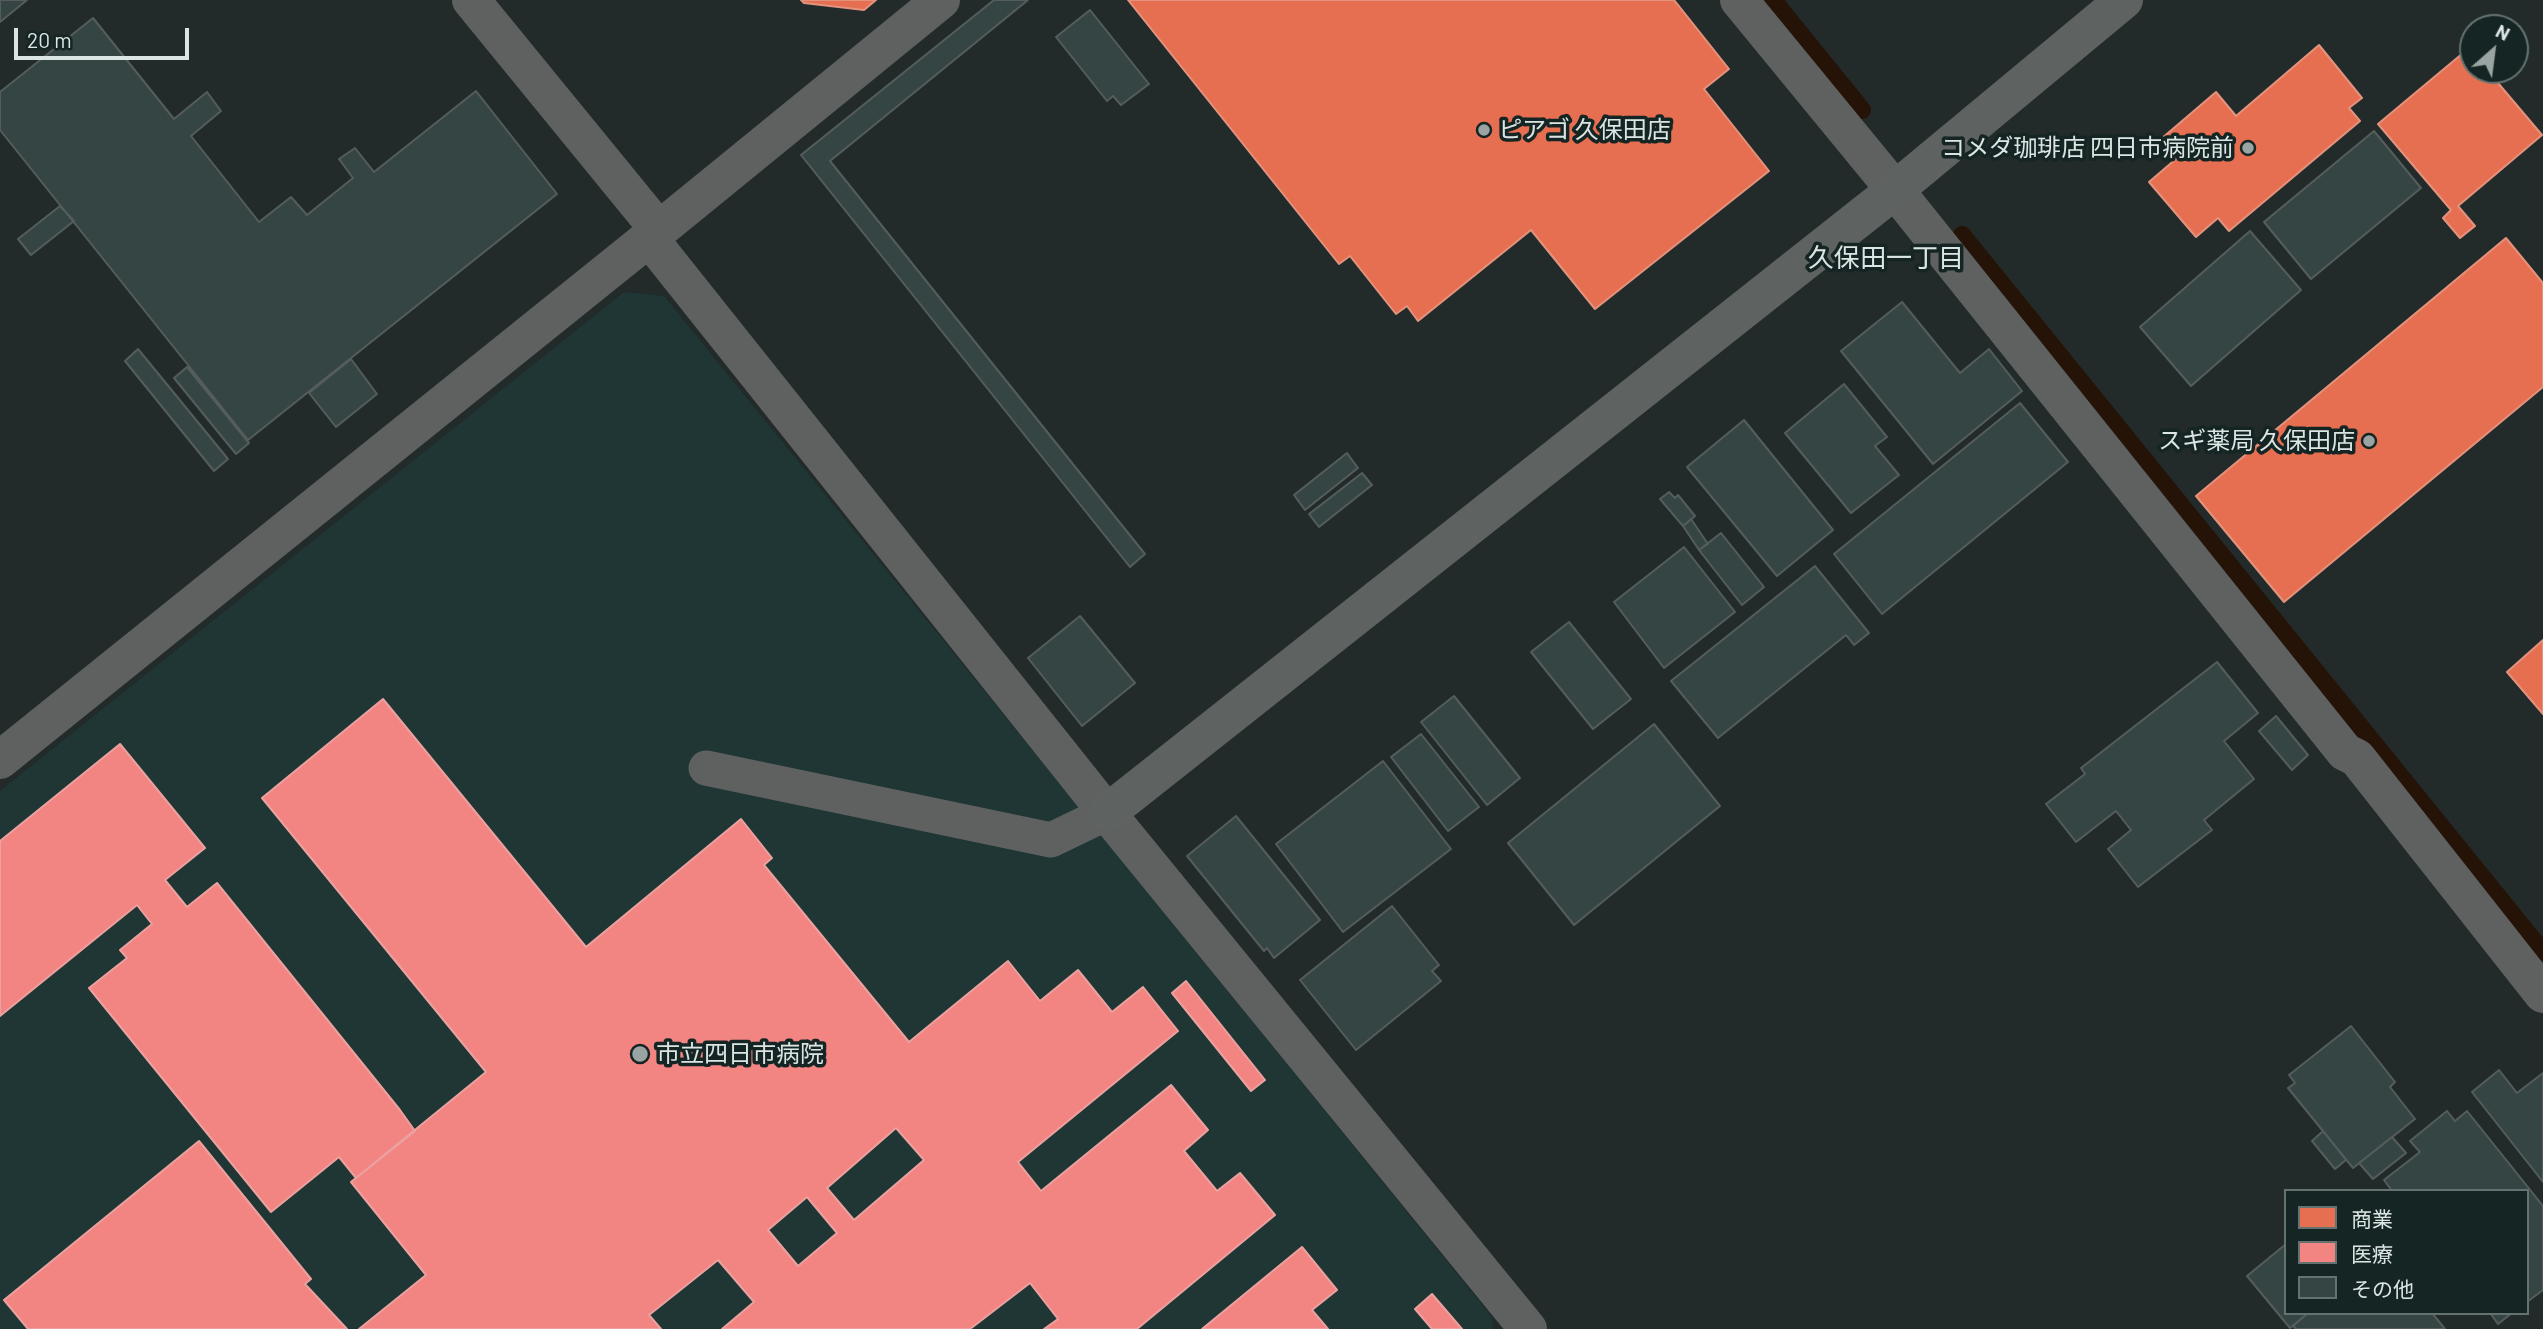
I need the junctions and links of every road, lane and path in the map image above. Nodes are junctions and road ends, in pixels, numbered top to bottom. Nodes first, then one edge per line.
1 (471, 0) edge
2 (941, 0) edge
3 (1739, 0) edge
4 (2124, 0) edge
5 (1895, 190) junction
6 (654, 234) junction
7 (0, 760) edge
8 (706, 768) dead end
9 (1107, 813) junction
10 (2543, 994) edge
11 (1528, 1329) edge

1 - 6 street
2 - 6 street
3 - 5 street
4 - 5 street
5 - 9 street
5 - 10 street
6 - 7 street
6 - 9 street
8 - 9 lane
9 - 11 street

